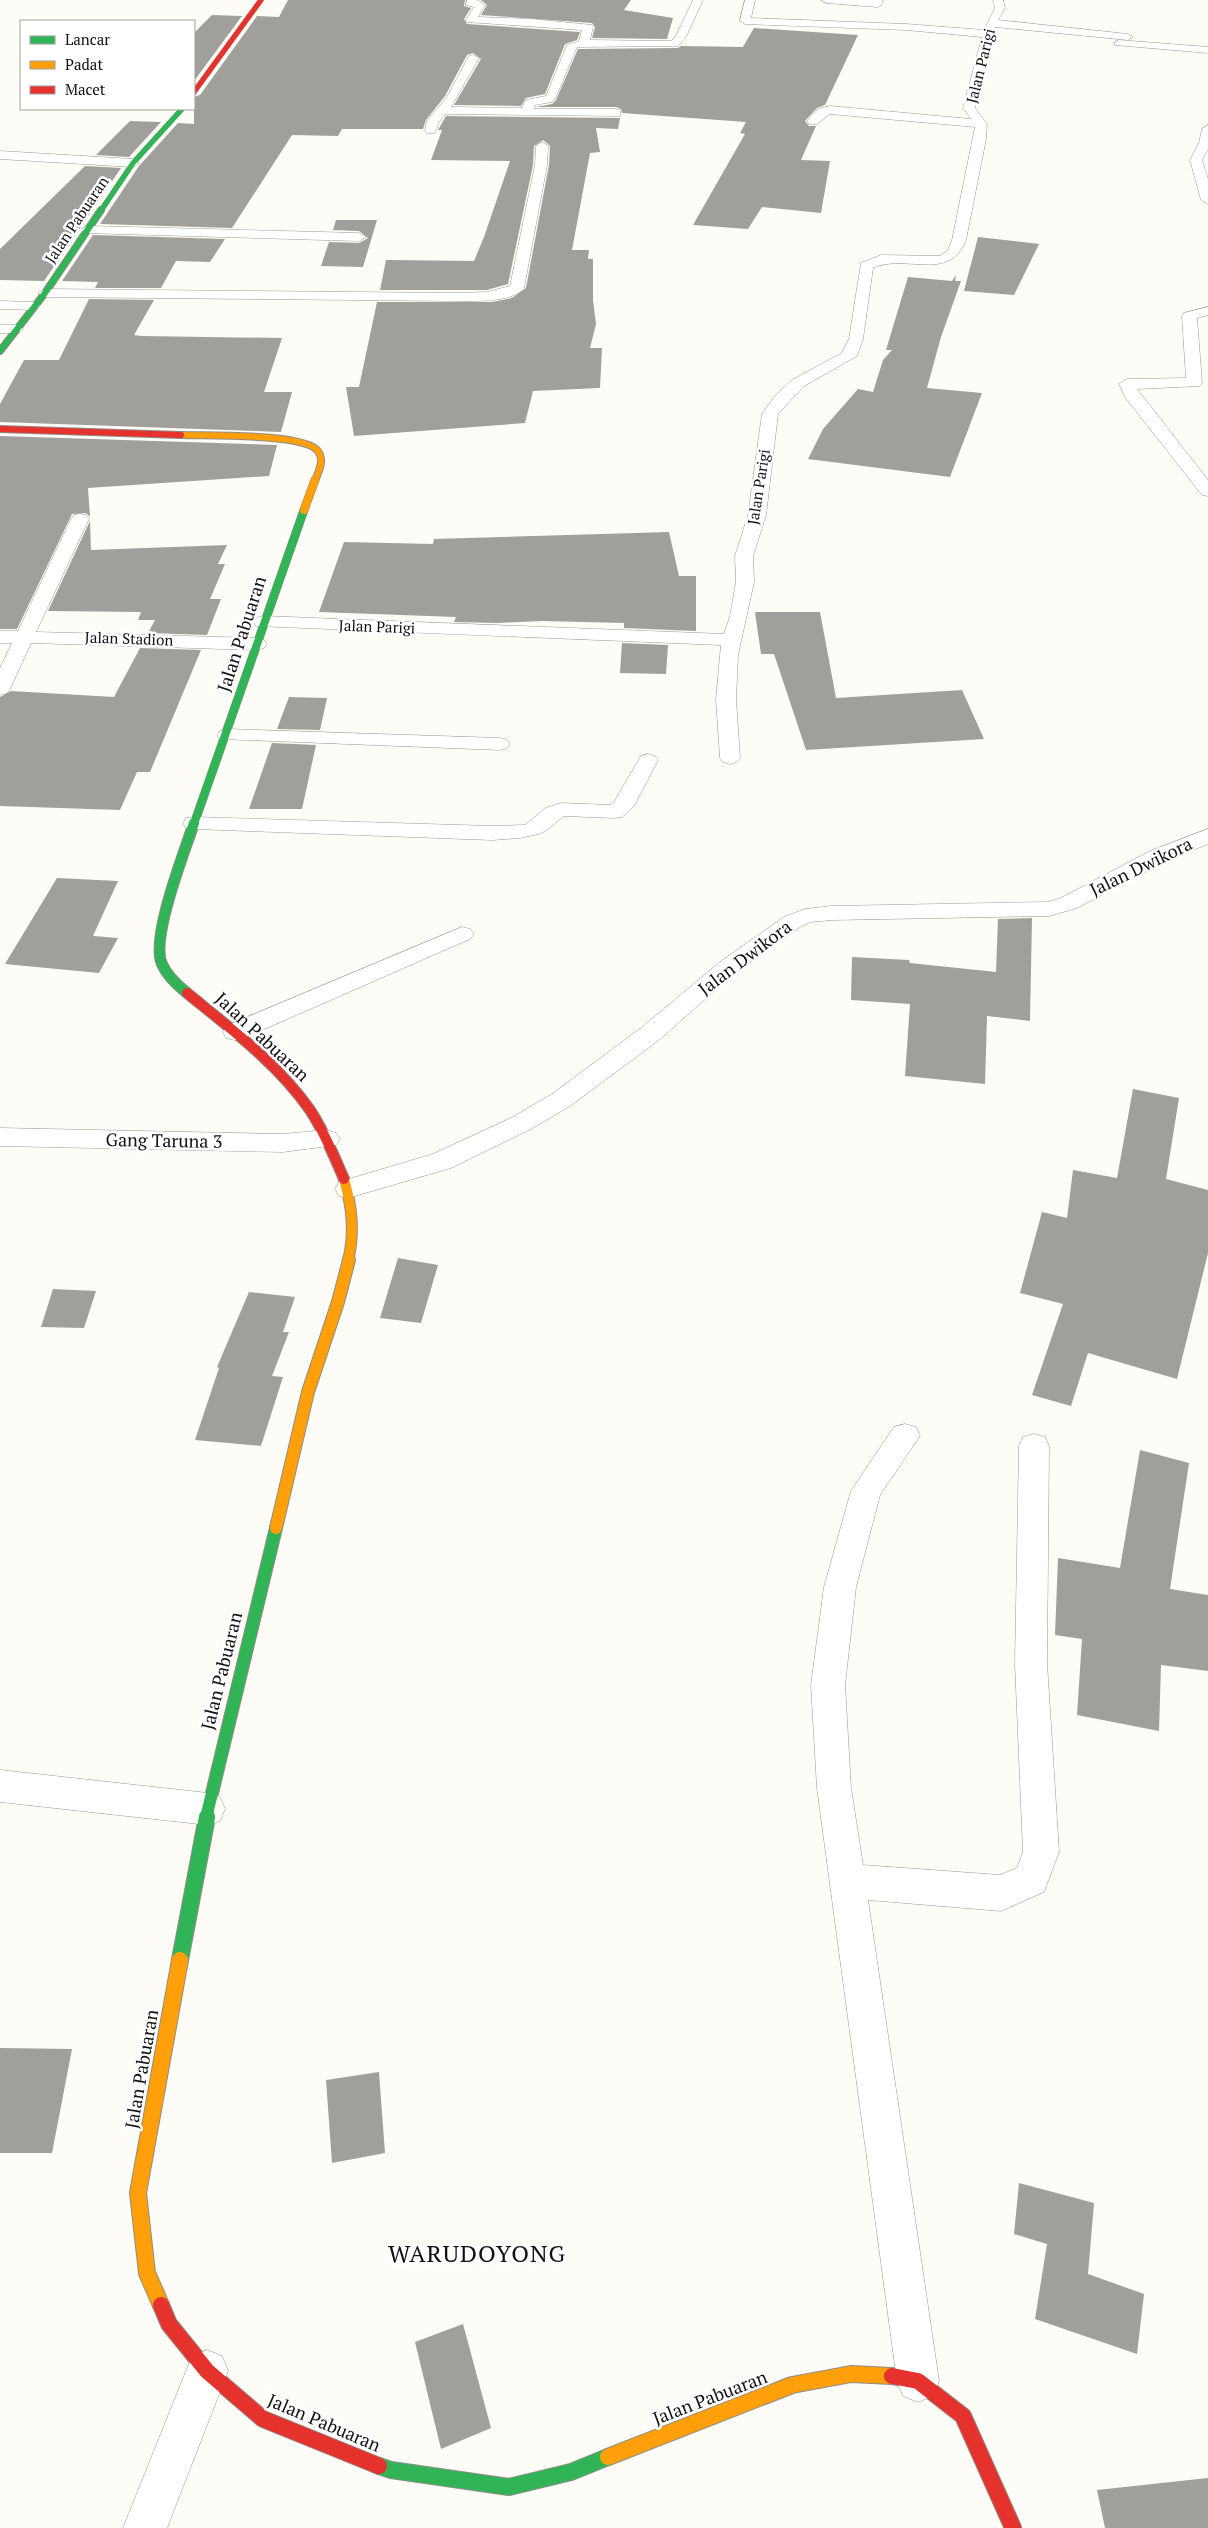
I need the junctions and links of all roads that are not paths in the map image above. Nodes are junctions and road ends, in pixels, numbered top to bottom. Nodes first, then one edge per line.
1 (261, 0) edge
2 (472, 0) edge
3 (698, 0) edge
4 (750, 0) edge
5 (826, 0) edge
6 (878, 0) edge
7 (998, 0) edge
8 (990, 28) junction
9 (584, 44) junction
10 (1208, 50) edge
11 (473, 58) dead end
12 (195, 91) edge
13 (181, 110) edge
14 (441, 110) junction
15 (527, 112) junction
16 (616, 113) dead end
17 (813, 121) dead end
18 (981, 124) junction
19 (1208, 129) edge
20 (430, 130) dead end
21 (1207, 143) edge
22 (542, 146) dead end
23 (0, 155) edge
24 (133, 163) junction
25 (1208, 198) edge
26 (89, 230) junction
27 (359, 238) dead end
28 (44, 293) junction
29 (0, 305) edge
30 (33, 306) junction
31 (1208, 311) edge
32 (0, 329) edge
33 (16, 329) junction
34 (1191, 348) junction
35 (1208, 349) edge
36 (0, 351) edge
37 (0, 430) edge
38 (1208, 490) edge
39 (80, 519) dead end
40 (263, 622) junction
41 (0, 637) edge
42 (24, 637) junction
43 (726, 640) junction
44 (257, 644) junction
45 (0, 689) edge
46 (227, 735) junction
47 (500, 744) dead end
48 (730, 758) dead end
49 (648, 760) dead end
50 (194, 823) junction
51 (1208, 836) edge
52 (462, 934) dead end
53 (235, 1032) junction
54 (0, 1137) edge
55 (327, 1139) junction
56 (348, 1189) junction
57 (906, 1436) dead end
58 (1034, 1446) dead end
59 (0, 1786) edge
60 (208, 1809) junction
61 (848, 1881) junction
62 (207, 2371) junction
63 (918, 2381) junction
64 (145, 2528) edge
65 (1013, 2528) edge

1 - 12 street
2 - 9 street
3 - 9 street
4 - 8 street
5 - 6 street
7 - 8 street, Jalan Parigi
8 - 10 street
8 - 18 street, Jalan Parigi
9 - 15 street
11 - 14 street
13 - 24 street, Jalan Pabuaran
14 - 15 street
14 - 20 street
15 - 16 street
17 - 18 street
18 - 43 street, Jalan Parigi
19 - 21 street
21 - 25 street
22 - 28 street
23 - 24 street
24 - 26 street, Jalan Pabuaran
26 - 27 street
26 - 28 street, Jalan Pabuaran
28 - 30 street, Jalan Pabuaran
29 - 30 street
30 - 33 street, Jalan Pabuaran
31 - 34 street
32 - 33 street
33 - 36 street, Jalan Pabuaran
34 - 35 street
34 - 38 street
37 - 40 street, Jalan Pabuaran
39 - 42 street
40 - 43 street, Jalan Parigi
40 - 44 street, Jalan Pabuaran
41 - 42 street, Jalan Stadion
42 - 44 street, Jalan Stadion
42 - 45 street
43 - 48 street
44 - 46 street, Jalan Pabuaran
46 - 47 street
46 - 50 street, Jalan Pabuaran
49 - 50 street
50 - 53 street, Jalan Pabuaran
51 - 56 street, Jalan Dwikora
52 - 53 street
53 - 55 street, Jalan Pabuaran
54 - 55 street, Gang Taruna 3
55 - 56 street, Jalan Pabuaran
56 - 60 street, Jalan Pabuaran
57 - 61 street
58 - 61 street
59 - 60 street
60 - 62 street, Jalan Pabuaran
61 - 63 street
62 - 63 street, Jalan Pabuaran
62 - 64 street
63 - 65 street, Jalan Pabuaran

